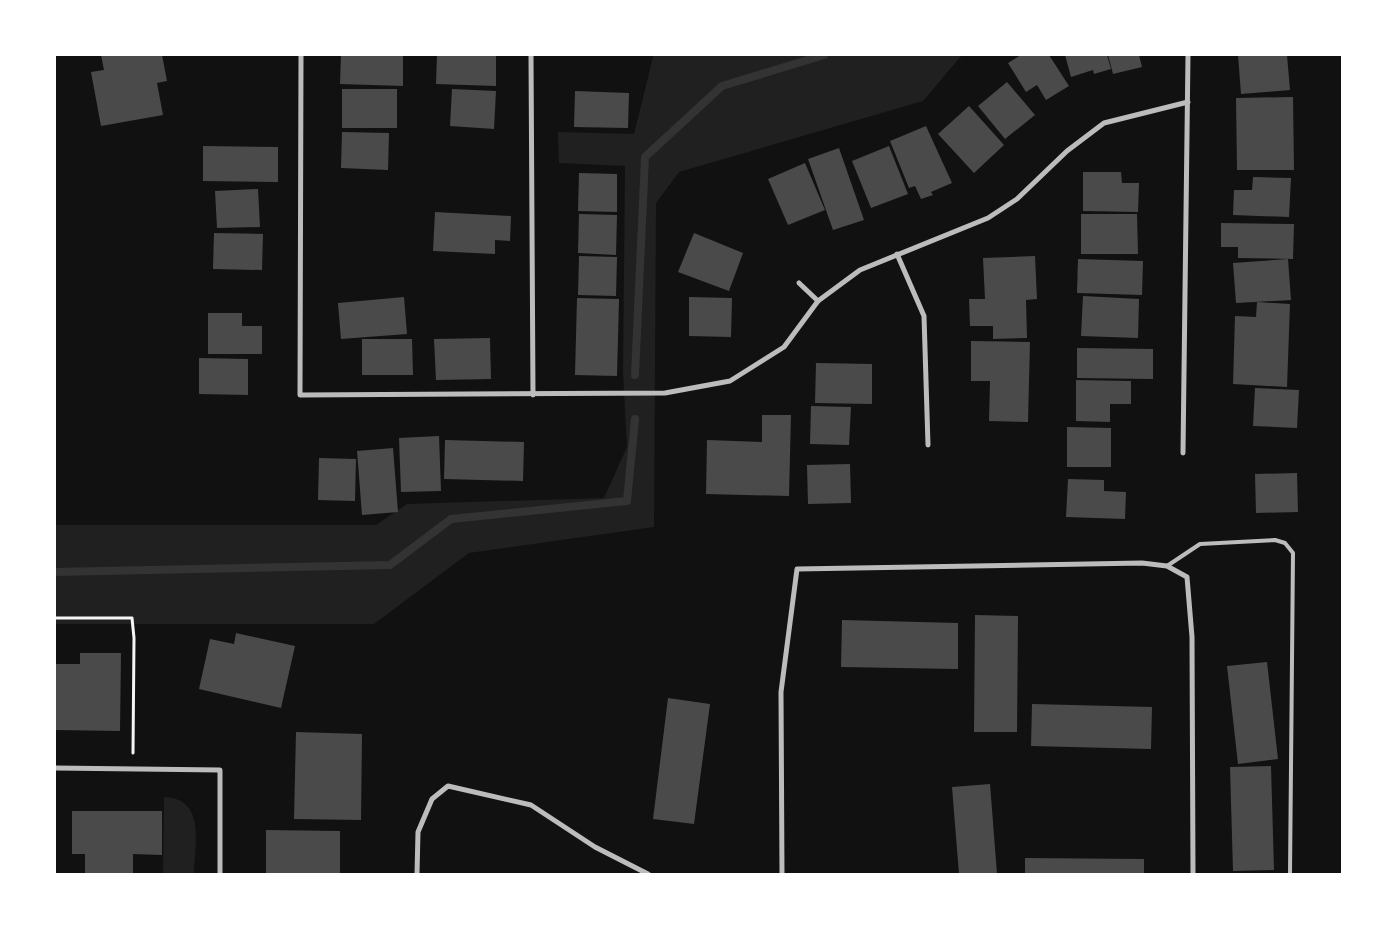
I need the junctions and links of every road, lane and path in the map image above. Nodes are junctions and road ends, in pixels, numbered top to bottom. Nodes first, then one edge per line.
1 (301, 55) edge
2 (531, 55) edge
3 (1188, 55) edge
4 (1188, 102) junction
5 (897, 254) junction
6 (799, 283) dead end
7 (818, 301) junction
8 (533, 395) junction
9 (928, 445) dead end
10 (1183, 453) dead end
11 (1167, 566) junction
12 (55, 618) edge
13 (55, 768) edge
14 (132, 769) junction
15 (220, 874) edge
16 (417, 874) edge
17 (648, 874) edge
18 (782, 874) edge
19 (1193, 874) edge
20 (1290, 874) edge

1 - 8 street
2 - 8 street
3 - 4 street
4 - 5 street
4 - 10 street
5 - 7 street
5 - 9 street
6 - 7 street
7 - 8 street
11 - 18 street
11 - 19 street
11 - 20 lane
12 - 14 path
13 - 14 street
14 - 15 street
16 - 17 street

